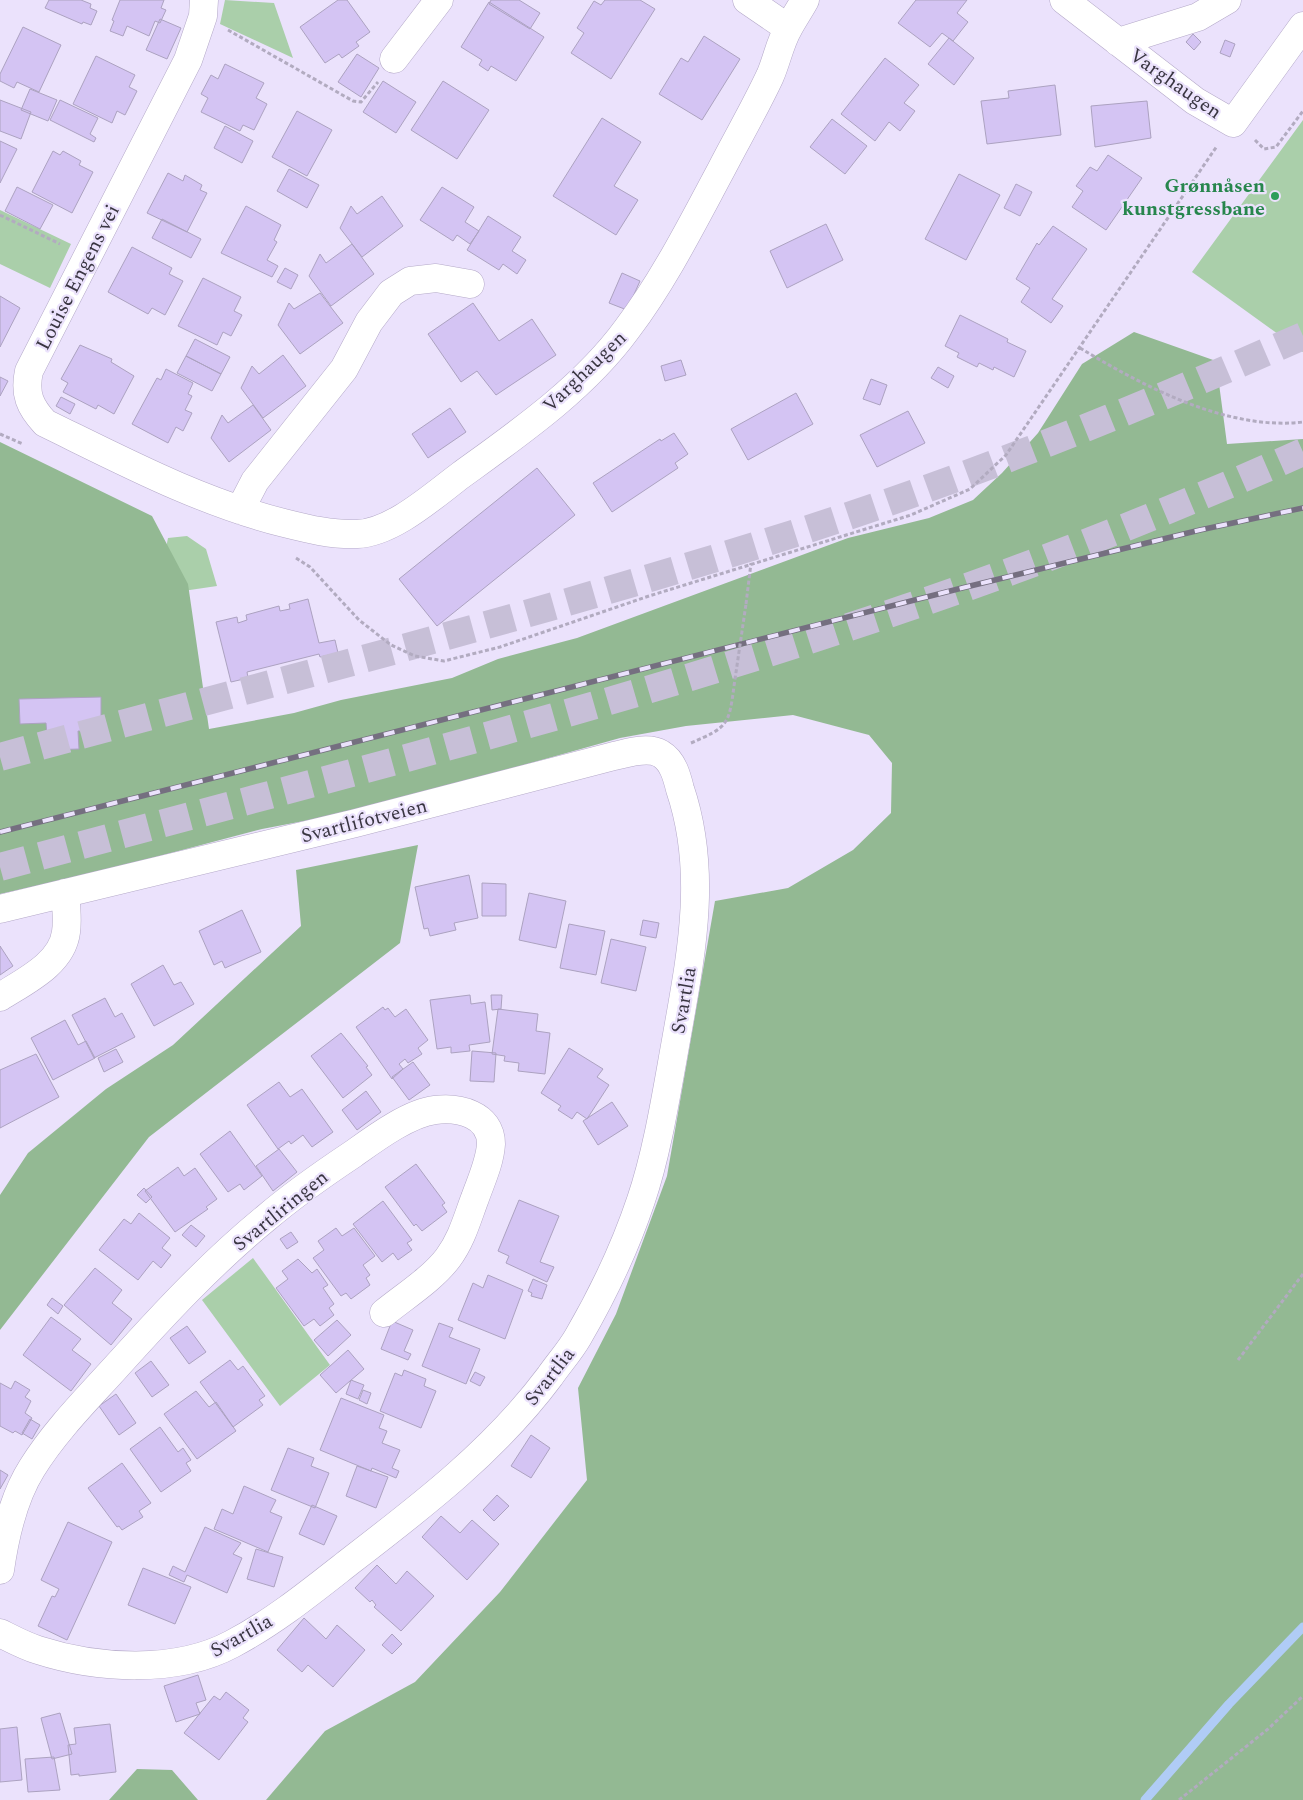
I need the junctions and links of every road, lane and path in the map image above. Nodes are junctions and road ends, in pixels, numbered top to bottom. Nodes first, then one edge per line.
1 (439, 0) edge
2 (747, 0) edge
3 (805, 0) edge
4 (1064, 0) edge
5 (1227, 0) edge
6 (203, 8) edge
7 (1303, 26) edge
8 (788, 28) junction
9 (1118, 42) junction
10 (394, 59) joint
11 (1303, 111) edge
12 (1233, 123) junction
13 (0, 215) edge
14 (87, 257) junction
15 (470, 284) dead end
16 (1080, 348) junction
17 (1303, 422) edge
18 (0, 434) edge
19 (25, 444) dead end
20 (174, 484) joint
21 (240, 510) junction
22 (291, 556) dead end
23 (751, 563) junction
24 (662, 754) junction
25 (65, 893) junction
26 (0, 909) edge
27 (0, 997) edge
28 (1303, 1274) edge
29 (384, 1313) dead end
30 (1238, 1360) dead end
31 (0, 1570) edge
32 (0, 1634) edge
33 (1303, 1696) edge
34 (1179, 1800) edge

1 - 10 street
2 - 8 street
3 - 8 street, Varghaugen
4 - 9 street, Varghaugen
5 - 9 street, Varghaugen
6 - 10 path
6 - 14 street, Louise Engens vei
7 - 12 street
8 - 21 street, Varghaugen
9 - 12 street, Varghaugen
11 - 12 path
12 - 16 path
13 - 14 path
14 - 20 street, Louise Engens vei
15 - 21 street
16 - 17 path
16 - 23 path
18 - 19 path
20 - 21 street, Varghaugen
22 - 23 path
23 - 24 path, bridge
24 - 25 street, Svartlifotveien
24 - 32 street, Svartlia
25 - 26 street, Svartlifotveien
25 - 27 street
28 - 30 path
29 - 31 street, Svartliringen
33 - 34 path

